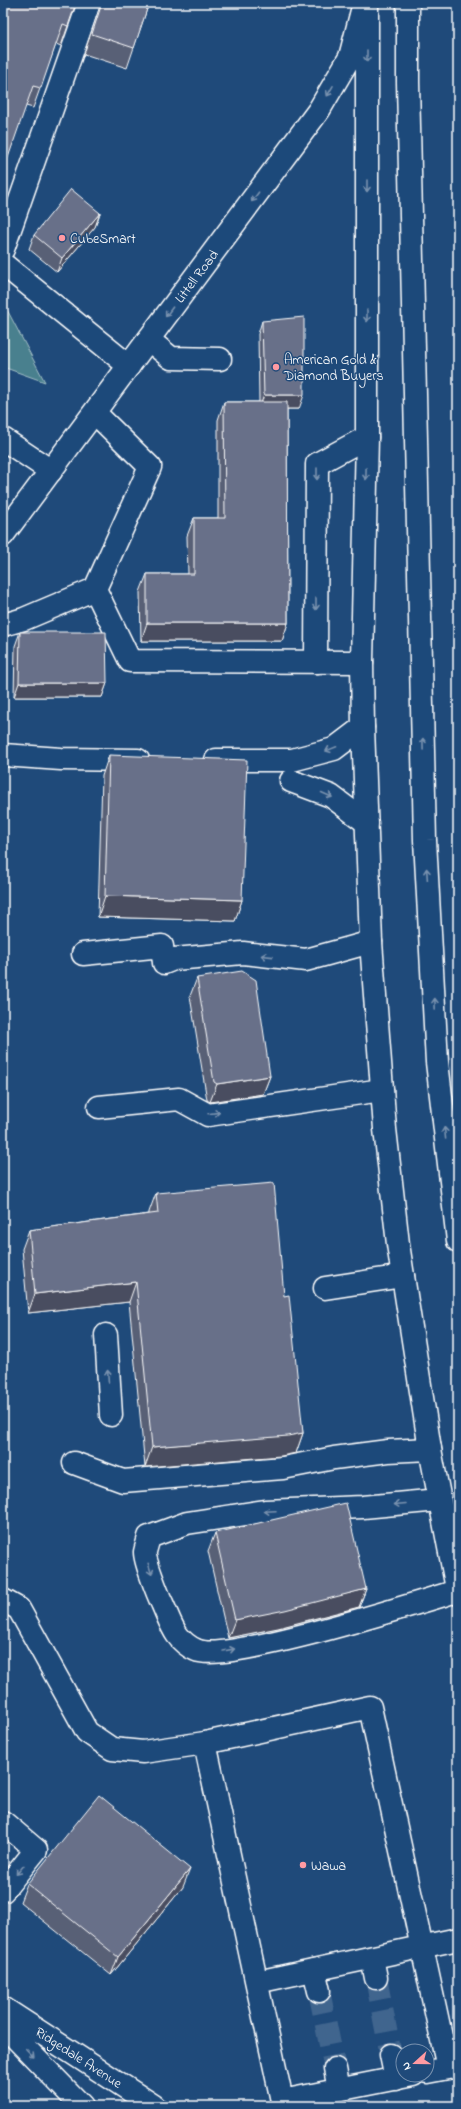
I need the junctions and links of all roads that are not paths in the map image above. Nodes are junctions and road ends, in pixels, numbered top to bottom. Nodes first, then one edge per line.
1 (88, 3) edge
2 (364, 3) edge
3 (367, 3) edge
4 (408, 3) edge
5 (3, 249) edge
6 (3, 264) edge
7 (149, 340) junction
8 (220, 359) dead end
9 (129, 366) junction
10 (95, 412) junction
11 (367, 437) junction
12 (3, 439) edge
13 (51, 471) junction
14 (3, 535) edge
15 (95, 589) junction
16 (3, 625) edge
17 (316, 662) junction
18 (362, 662) junction
19 (363, 727) junction
20 (3, 755) edge
21 (157, 760) edge
22 (196, 760) edge
23 (292, 771) junction
24 (367, 823) junction
25 (370, 942) junction
26 (83, 954) dead end
27 (382, 1090) junction
28 (99, 1107) dead end
29 (458, 1241) edge
30 (403, 1276) junction
31 (325, 1288) dead end
32 (106, 1335) dead end
33 (111, 1414) dead end
34 (430, 1449) junction
35 (74, 1463) dead end
36 (439, 1500) junction
37 (458, 1592) edge
38 (3, 1600) edge
39 (205, 1743) junction
40 (3, 1822) edge
41 (3, 1891) edge
42 (458, 1939) edge
43 (423, 1947) junction
44 (256, 1982) junction
45 (3, 2008) edge
46 (3, 2025) edge
47 (391, 2055) tunnel mouth
48 (395, 2062) edge
49 (435, 2070) edge
50 (395, 2077) edge
51 (82, 2106) edge
52 (154, 2106) edge

1 - 5 main road
2 -> 7 main road, Littell Road
3 -> 11 main road
29 -> 4 main road
6 - 9 main road
7 - 8 main road
7 - 9 main road, Littell Road
9 - 10 main road, Littell Road
10 - 13 main road, Littell Road
10 - 15 main road
11 -> 17 main road
11 -> 18 main road
12 - 13 main road
13 - 14 main road, Littell Road
15 - 16 main road
15 - 17 main road
17 - 18 main road
18 - 19 main road
19 -> 23 main road
19 - 24 main road
20 - 21 main road
22 - 23 main road
23 -> 24 main road
24 - 25 main road
25 -> 26 main road
25 - 27 main road
28 -> 27 main road
27 - 30 main road
30 - 31 main road
30 - 34 main road
33 -> 32 main road
34 - 35 main road
34 - 36 main road
36 - 37 main road
36 -> 37 main road
38 - 39 main road
39 - 43 main road
39 - 44 main road
40 -> 41 main road
42 - 43 main road
43 - 44 main road
43 - 49 main road
44 - 50 main road
45 - 52 main road, Ridgedale Avenue
46 -> 51 main road, Ridgedale Avenue
47 - 48 main road

